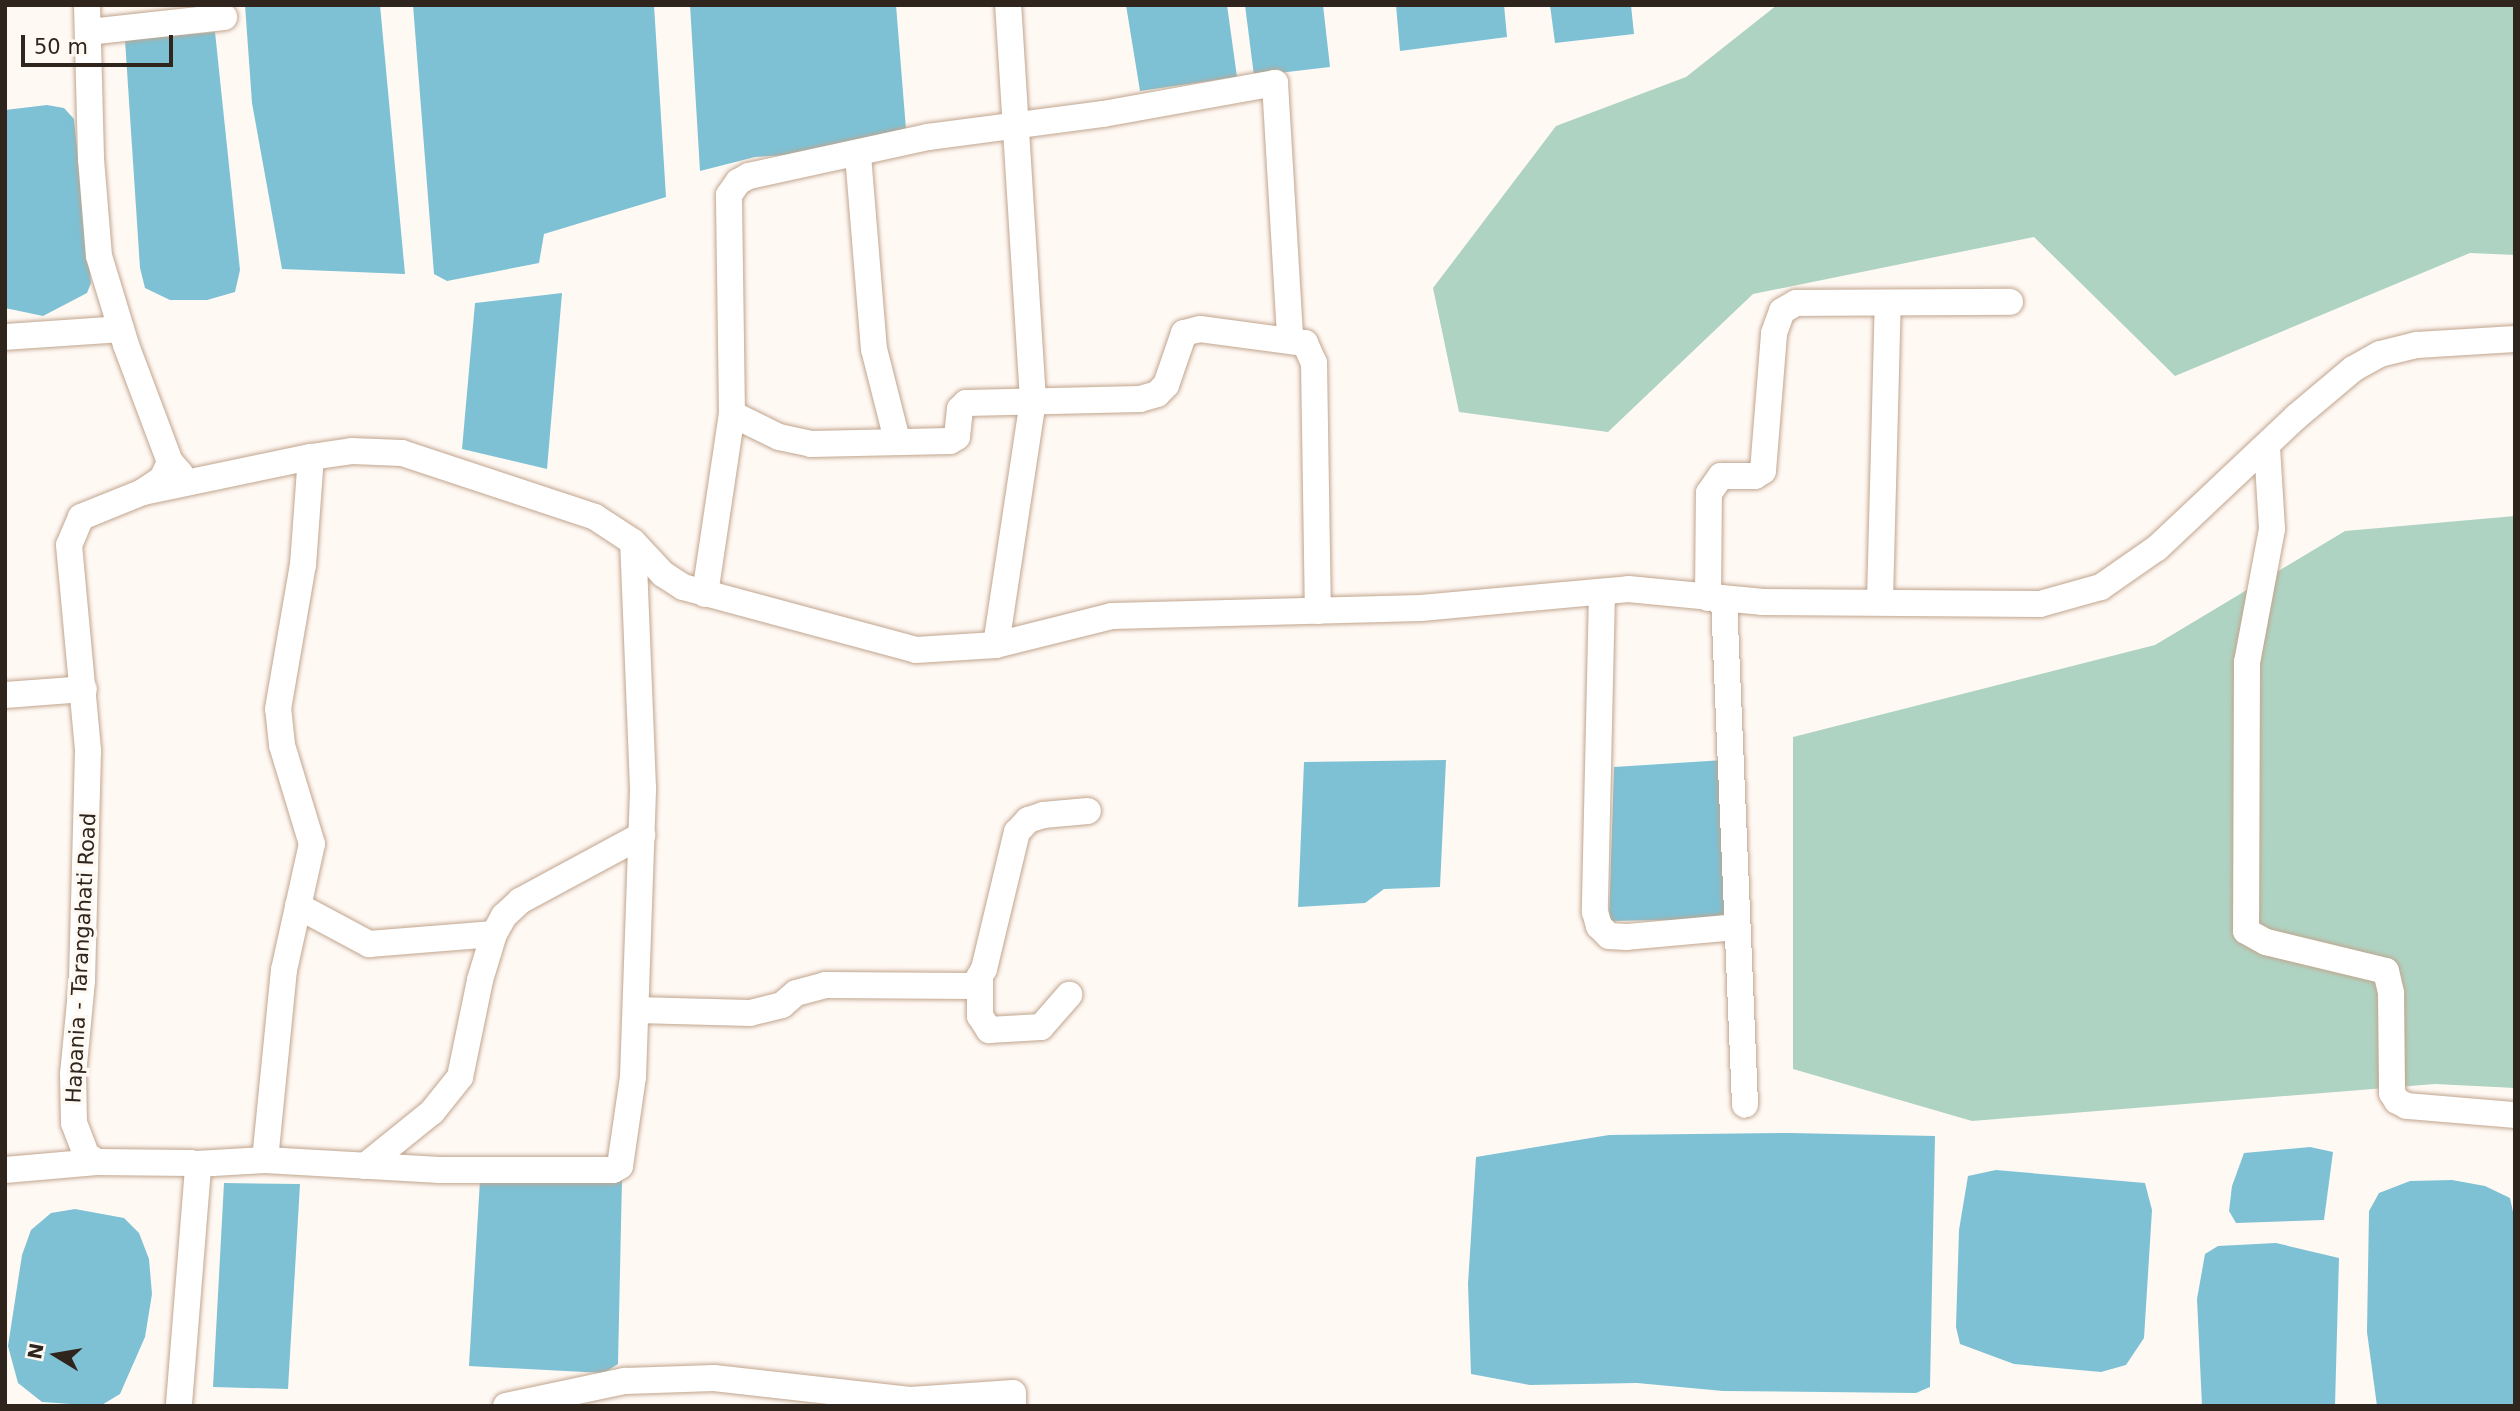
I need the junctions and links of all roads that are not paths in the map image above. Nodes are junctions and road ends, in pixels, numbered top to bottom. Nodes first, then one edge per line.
1 (87, 5) edge
2 (1007, 5) edge
3 (224, 17) dead end
4 (89, 32) junction
5 (1016, 126) junction
6 (858, 155) junction
7 (2010, 302) dead end
8 (1888, 303) junction
9 (121, 329) junction
10 (5, 337) edge
11 (1290, 339) junction
12 (2515, 339) edge
13 (1033, 400) junction
14 (732, 414) junction
15 (897, 440) junction
16 (2267, 447) junction
17 (311, 457) junction
18 (170, 462) junction
19 (206, 482) junction
20 (143, 492) junction
21 (633, 542) junction
22 (1602, 592) junction
23 (705, 594) junction
24 (1716, 599) junction
25 (1881, 600) junction
26 (1318, 611) junction
27 (996, 645) junction
28 (85, 689) junction
29 (5, 695) edge
30 (1088, 811) dead end
31 (642, 835) junction
32 (298, 906) junction
33 (1737, 927) junction
34 (494, 934) junction
35 (980, 980) junction
36 (1069, 995) dead end
37 (636, 1010) junction
38 (1745, 1105) dead end
39 (2515, 1115) edge
40 (265, 1160) junction
41 (97, 1161) junction
42 (196, 1164) junction
43 (365, 1166) junction
44 (5, 1170) edge
45 (179, 1406) edge
46 (506, 1406) edge
47 (1013, 1406) edge

1 - 4 street
2 - 5 street
3 - 4 street
4 - 9 street
5 - 6 street
5 - 11 street
5 - 13 street
6 - 14 street
6 - 15 street
7 - 8 street
8 - 24 street
8 - 25 street
9 - 10 street
9 - 18 street
11 - 13 street
11 - 26 street
12 - 16 street
13 - 15 street
13 - 27 street
14 - 15 street
14 - 23 street
16 - 25 street
16 - 39 street
17 - 19 street
17 - 21 street
17 - 32 street
18 - 19 street
18 - 20 street
19 - 20 street
20 - 28 street, Hapania - Tarangahati Road
21 - 23 street
21 - 31 street
22 - 24 street
22 - 26 street
22 - 33 street
23 - 27 street
24 - 25 street
24 - 33 street
26 - 27 street
28 - 29 street
28 - 41 street, Hapania - Tarangahati Road
30 - 35 street
31 - 34 street
31 - 37 street
32 - 34 street
32 - 40 street
33 - 38 street
34 - 43 street
35 - 36 street
35 - 37 street
37 - 43 street
40 - 42 street
40 - 43 street
41 - 42 street
41 - 44 street
42 - 45 street
46 - 47 street

